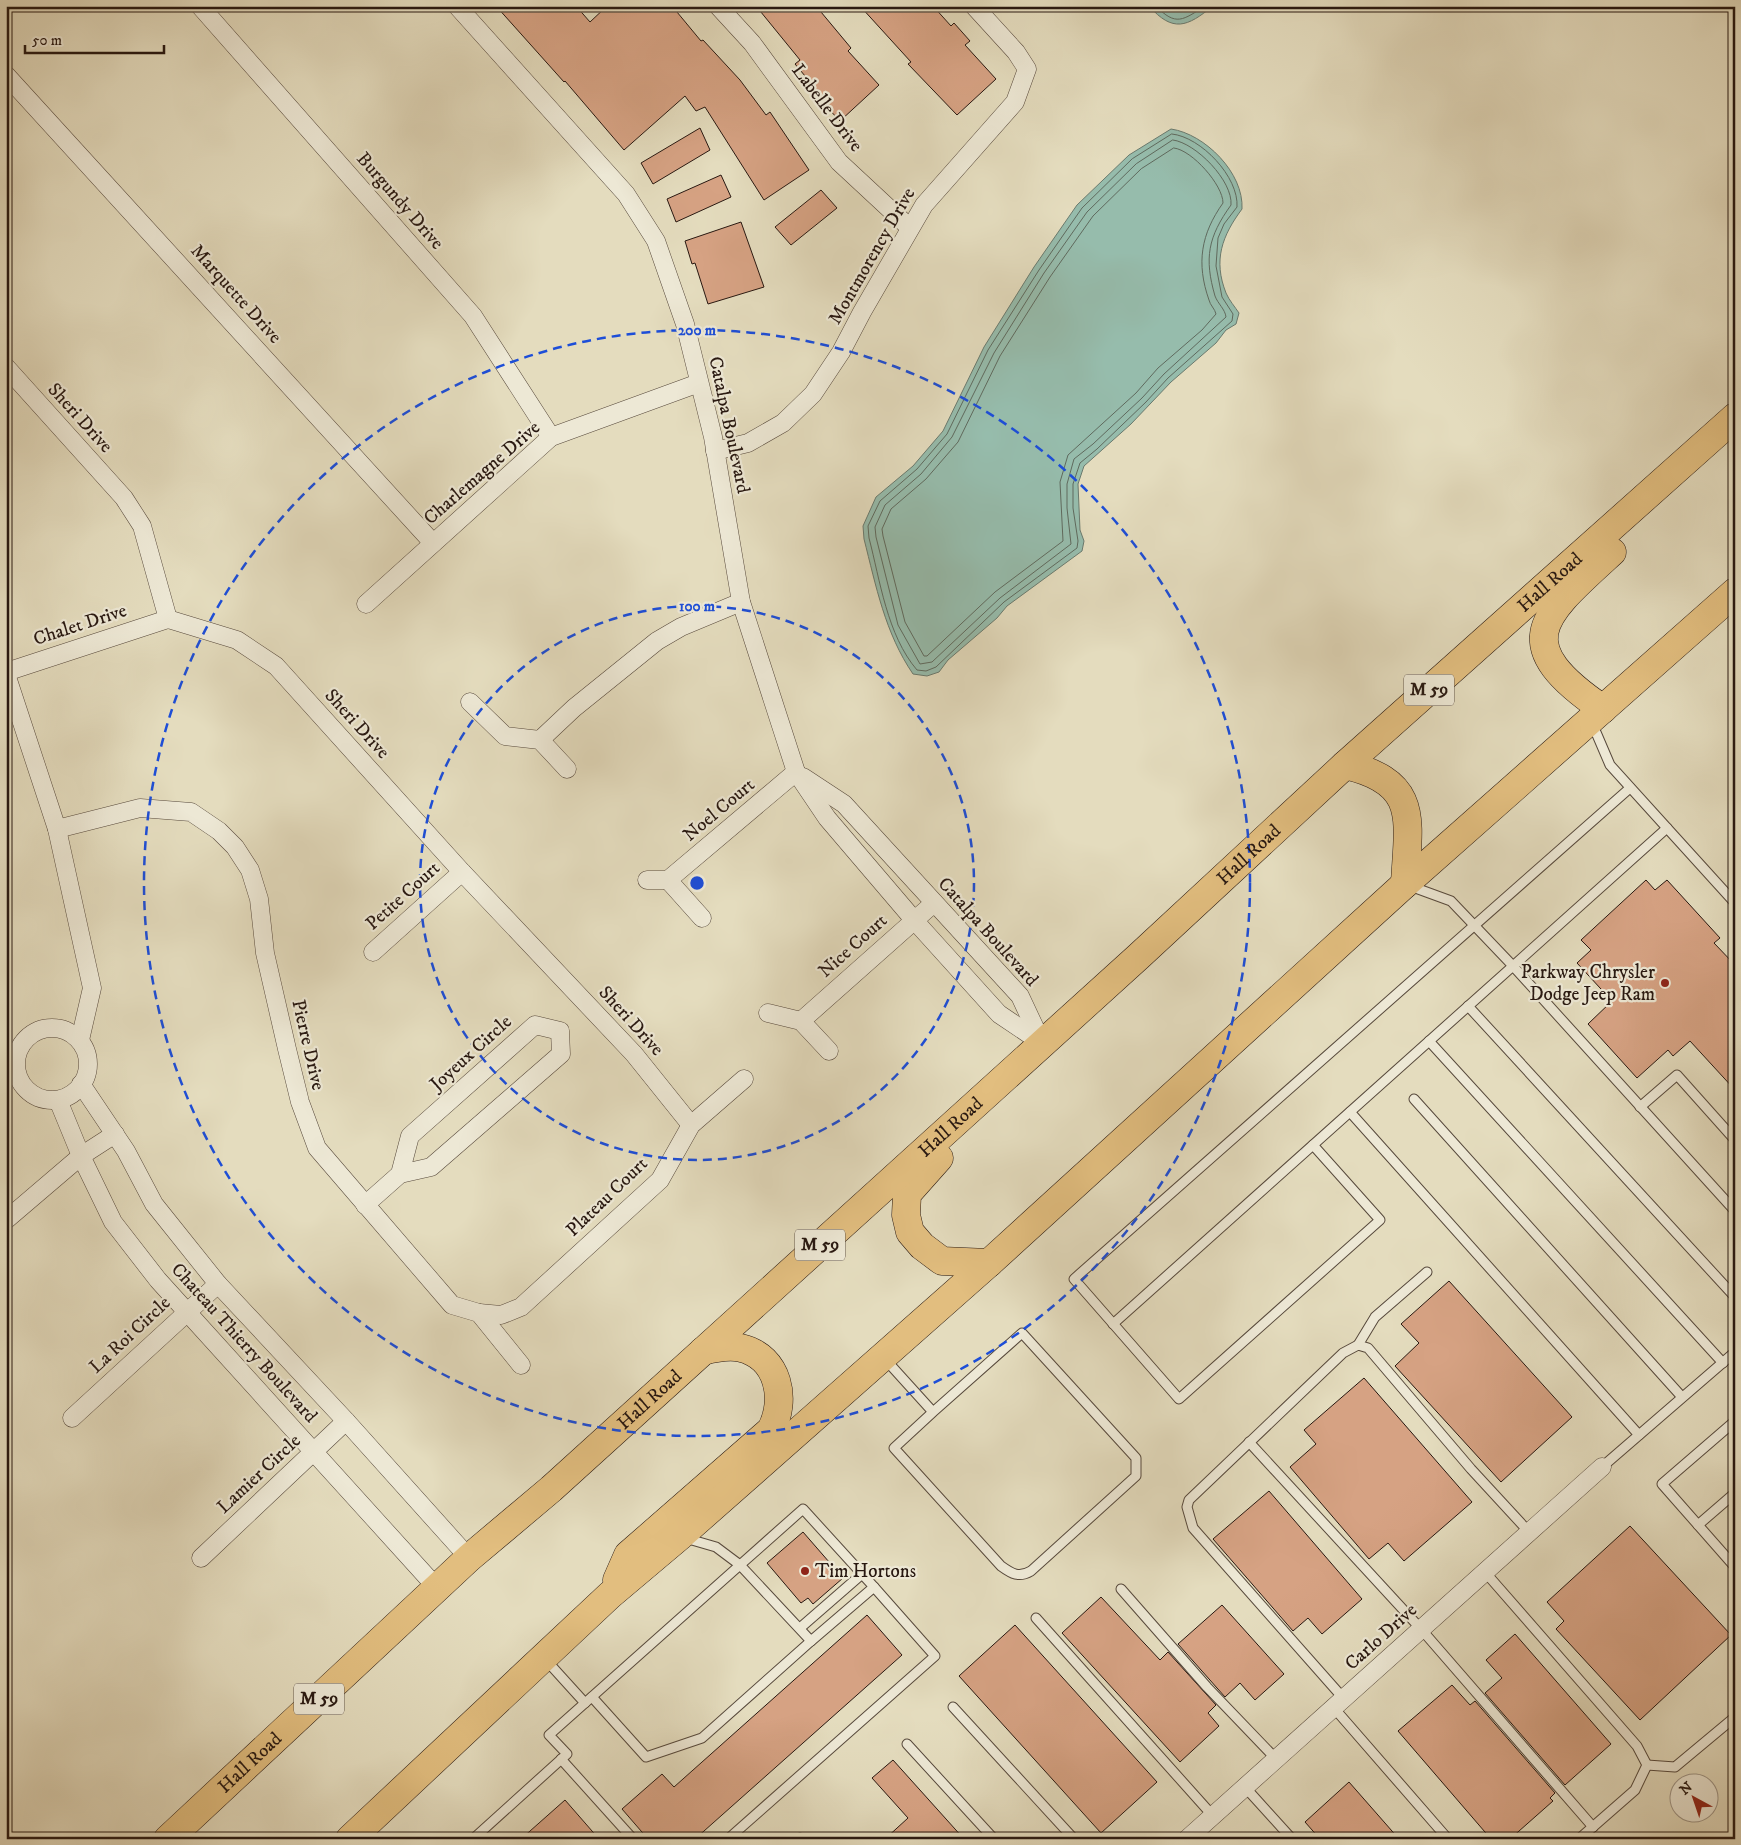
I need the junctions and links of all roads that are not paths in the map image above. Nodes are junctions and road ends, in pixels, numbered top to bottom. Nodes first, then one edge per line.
1 (200, 6) edge
2 (456, 6) edge
3 (718, 6) edge
4 (974, 6) edge
5 (6, 74) edge
6 (910, 228) junction
7 (6, 368) edge
8 (699, 383) junction
9 (1729, 422) edge
10 (551, 437) junction
11 (715, 451) junction
12 (434, 543) junction
13 (1735, 592) edge
14 (741, 602) junction
15 (366, 604) dead end
16 (168, 619) junction
17 (6, 673) edge
18 (470, 702) dead end
19 (1597, 715) junction
20 (540, 740) junction
21 (1346, 765) junction
22 (567, 769) dead end
23 (796, 772) junction
24 (1630, 788) junction
25 (1667, 828) junction
26 (57, 829) junction
27 (462, 872) junction
28 (647, 880) dead end
29 (668, 880) junction
30 (1405, 884) junction
31 (934, 903) junction
32 (1735, 903) edge
33 (702, 918) dead end
34 (914, 920) junction
35 (1475, 925) junction
36 (374, 952) dead end
37 (1513, 966) junction
38 (1468, 1006) junction
39 (768, 1013) dead end
40 (801, 1021) junction
41 (80, 1040) junction
42 (1428, 1041) junction
43 (1042, 1043) junction
44 (829, 1051) dead end
45 (11, 1071) edge
46 (744, 1079) dead end
47 (81, 1084) junction
48 (1414, 1099) dead end
49 (58, 1100) junction
50 (1640, 1107) junction
51 (1350, 1112) junction
52 (691, 1125) junction
53 (114, 1134) junction
54 (1735, 1140) edge
55 (1313, 1145) junction
56 (81, 1156) junction
57 (400, 1174) junction
58 (365, 1205) junction
59 (1735, 1211) edge
60 (6, 1220) edge
61 (989, 1263) junction
62 (1427, 1272) dead end
63 (218, 1284) junction
64 (1735, 1297) edge
65 (187, 1311) junction
66 (479, 1313) junction
67 (1113, 1324) junction
68 (1358, 1345) junction
69 (703, 1351) junction
70 (1735, 1352) edge
71 (883, 1357) junction
72 (1723, 1363) junction
73 (522, 1365) dead end
74 (1682, 1397) junction
75 (933, 1412) junction
76 (72, 1418) dead end
77 (346, 1421) junction
78 (1735, 1421) edge
79 (1639, 1435) junction
80 (1249, 1442) junction
81 (314, 1451) junction
82 (1602, 1467) joint
83 (1735, 1493) edge
84 (1698, 1525) junction
85 (1530, 1532) junction
86 (680, 1536) junction
87 (201, 1558) dead end
88 (469, 1558) junction
89 (1734, 1564) edge
90 (740, 1565) junction
91 (1484, 1572) junction
92 (862, 1574) junction
93 (874, 1587) junction
94 (436, 1588) junction
95 (1121, 1589) dead end
96 (610, 1595) junction
97 (1036, 1618) dead end
98 (800, 1628) junction
99 (1421, 1629) junction
100 (811, 1640) junction
101 (544, 1658) junction
102 (589, 1700) junction
103 (1339, 1703) junction
104 (953, 1707) dead end
105 (1735, 1717) edge
106 (908, 1744) dead end
107 (561, 1759) junction
108 (1276, 1759) junction
109 (1647, 1765) junction
110 (1245, 1787) junction
111 (1213, 1816) junction
112 (1593, 1827) junction
113 (168, 1839) edge
114 (350, 1839) edge
115 (473, 1839) edge
116 (633, 1839) edge
117 (728, 1839) edge
118 (994, 1839) edge
119 (1074, 1839) edge
120 (1187, 1839) edge
121 (1292, 1839) edge
122 (1448, 1839) edge
123 (1579, 1839) edge

1 - 10 street, Burgundy Drive
2 - 8 street, Catalpa Boulevard
3 - 6 street, Labelle Drive
4 - 6 street, Montmorency Drive
5 - 12 street, Marquette Drive
6 - 11 street, Montmorency Drive
7 - 16 street, Sheri Drive
8 - 10 street, Charlemagne Drive
8 - 11 street, Catalpa Boulevard
9 - 19 highway
9 - 21 highway, Hall Road / M 59
10 - 12 street, Charlemagne Drive
11 - 14 street, Catalpa Boulevard
12 - 15 street, Charlemagne Drive
13 - 19 highway
14 - 20 street
14 - 23 street, Catalpa Boulevard
16 - 17 street, Chalet Drive
16 - 27 street, Sheri Drive
17 - 26 street
18 - 20 street
19 - 24 lane
19 - 30 highway
20 - 22 street
21 - 30 highway
21 - 43 highway, Hall Road / M 59
23 - 29 street, Noel Court
23 - 31 street, Catalpa Boulevard
23 - 34 street, Catalpa Boulevard
24 - 25 lane
24 - 35 lane
25 - 32 lane
25 - 37 lane
26 - 41 street
26 - 58 street, Pierre Drive
27 - 36 street, Petite Court
27 - 52 street, Sheri Drive
28 - 29 street
29 - 33 street
30 - 35 lane
30 - 61 highway
31 - 34 street, Nice Court
31 - 43 street, Catalpa Boulevard
34 - 40 street, Nice Court
34 - 43 street, Catalpa Boulevard
35 - 37 lane
35 - 67 lane
37 - 38 lane
37 - 50 lane
38 - 42 lane
38 - 64 lane
39 - 40 street
40 - 44 street
41 - 45 street
41 - 47 street
42 - 51 lane
42 - 72 lane
43 - 61 highway
43 - 69 highway, Hall Road / M 59
45 - 49 street
46 - 52 street, Plateau Court
47 - 49 street
47 - 53 street, Chateau Thierry Boulevard
48 - 74 lane
49 - 56 street, Chateau Thierry Boulevard
50 - 54 lane
50 - 59 lane
51 - 55 lane
51 - 79 lane
52 - 66 street, Plateau Court
53 - 56 street
53 - 63 street, Chateau Thierry Boulevard
55 - 67 lane
55 - 67 lane
56 - 60 street
56 - 65 street, Chateau Thierry Boulevard
57 - 57 street, Joyeux Circle
57 - 58 street, Joyeux Circle
58 - 66 street, Pierre Drive
61 - 71 highway
62 - 68 lane
63 - 65 street, La Roi Circle
63 - 77 street, Chateau Thierry Boulevard
65 - 76 street, La Roi Circle
65 - 81 street, Chateau Thierry Boulevard
66 - 73 street
68 - 80 lane
68 - 85 lane
69 - 88 highway, Hall Road / M 59
69 - 96 highway
70 - 72 lane
71 - 75 lane
71 - 86 highway
72 - 74 lane
74 - 79 lane
75 - 75 lane
77 - 81 street, Lamier Circle
77 - 88 street, Chateau Thierry Boulevard
78 - 84 lane
79 - 82 lane
80 - 99 lane
80 - 103 lane
81 - 87 street, Lamier Circle
81 - 94 street, Chateau Thierry Boulevard
82 - 85 street, Carlo Drive
83 - 84 lane
84 - 89 lane
85 - 91 street, Carlo Drive
86 - 90 lane
86 - 96 highway
88 - 94 highway, Hall Road / M 59
90 - 92 lane
90 - 98 lane
90 - 102 lane
91 - 99 street, Carlo Drive
91 - 109 lane
92 - 93 lane
92 - 98 lane
93 - 100 lane
93 - 117 lane
94 - 113 highway, Hall Road / M 59
95 - 108 lane
96 - 101 highway
97 - 111 lane
98 - 100 lane
99 - 103 street, Carlo Drive
99 - 112 lane
100 - 102 lane
101 - 102 lane
101 - 114 highway
102 - 107 lane
103 - 108 street, Carlo Drive
103 - 122 lane
104 - 119 lane
105 - 109 lane
106 - 118 lane
107 - 115 lane
107 - 116 lane
108 - 110 street, Carlo Drive
109 - 112 lane
110 - 111 street, Carlo Drive
110 - 121 lane
111 - 120 street, Carlo Drive
112 - 123 lane

